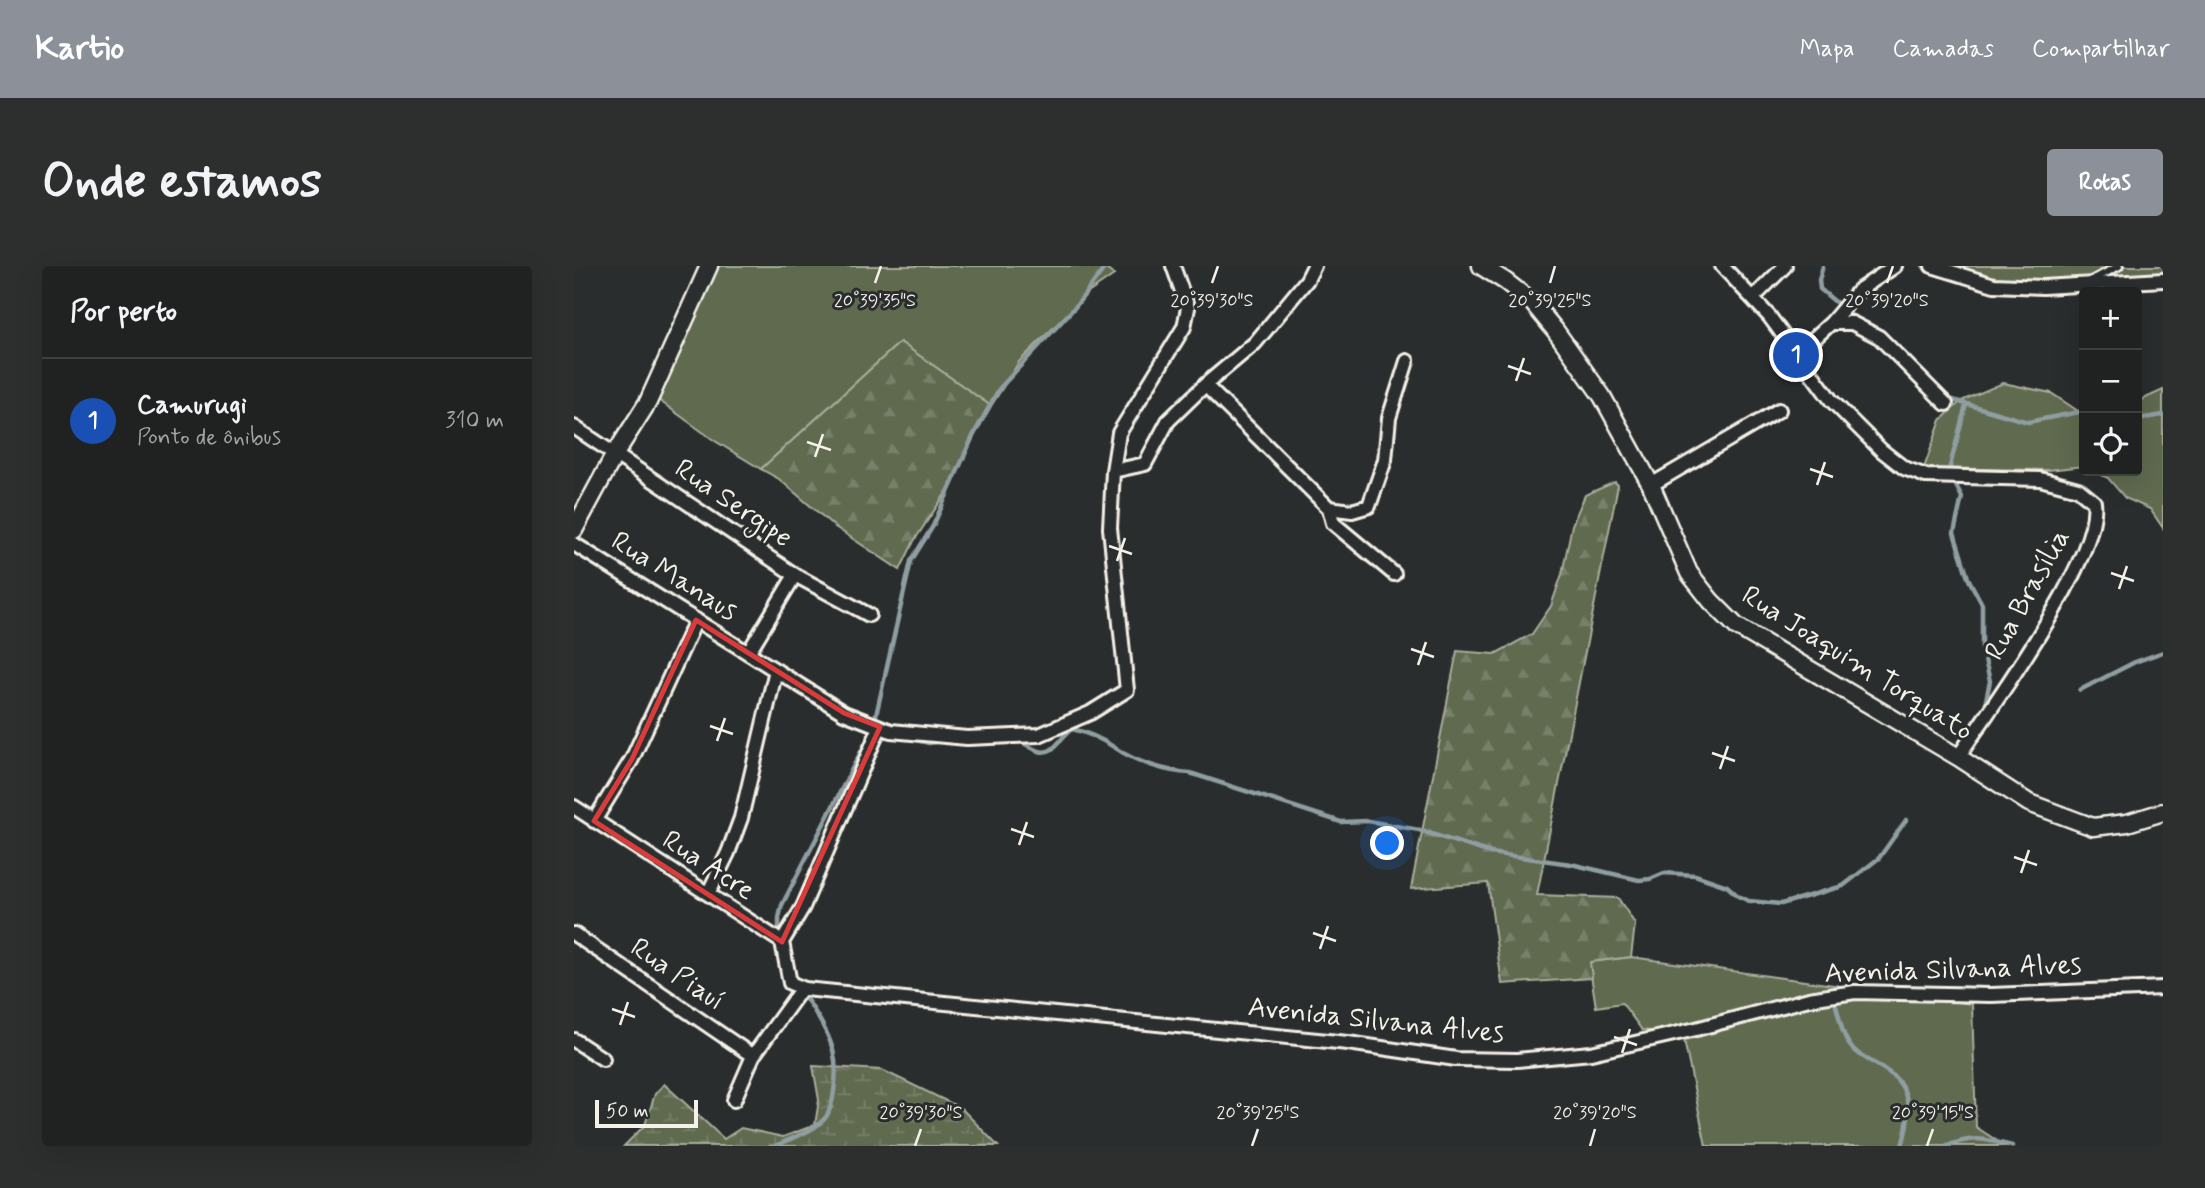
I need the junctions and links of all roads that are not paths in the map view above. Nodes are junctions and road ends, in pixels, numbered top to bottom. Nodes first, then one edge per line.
1 (709, 266) edge
2 (1174, 266) edge
3 (1314, 266) edge
4 (1481, 266) edge
5 (1722, 266) edge
6 (1785, 266) edge
7 (1895, 266) edge
8 (1932, 266) edge
9 (2119, 266) edge
10 (2163, 281) edge
11 (2085, 283) junction
12 (1753, 298) junction
13 (1831, 323) junction
14 (1796, 355) junction
15 (1407, 361) dead end
16 (1205, 385) junction
17 (1946, 404) dead end
18 (1779, 410) dead end
19 (574, 427) edge
20 (615, 454) junction
21 (1113, 471) junction
22 (1651, 485) junction
23 (1329, 508) junction
24 (574, 530) edge
25 (574, 544) edge
26 (1394, 573) dead end
27 (794, 576) junction
28 (869, 615) dead end
29 (696, 620) junction
30 (748, 653) junction
31 (776, 670) junction
32 (880, 727) junction
33 (1958, 757) junction
34 (574, 807) edge
35 (2163, 812) edge
36 (594, 821) junction
37 (708, 894) junction
38 (574, 934) edge
39 (782, 942) junction
40 (796, 985) junction
41 (2163, 988) edge
42 (574, 1040) edge
43 (753, 1056) junction
44 (603, 1059) dead end
45 (734, 1100) dead end

1 - 20 street
2 - 21 street
3 - 16 street
4 - 22 street, Rua Joaquim Torquato
5 - 12 street, Rua Brasília
6 - 12 street
7 - 13 street
8 - 11 street
9 - 11 lane
10 - 11 street
12 - 14 street, Rua Brasília
13 - 14 street
13 - 17 street
14 - 33 street, Rua Brasília
15 - 23 street
16 - 21 street
16 - 23 street
18 - 22 street
19 - 20 street, Rua Sergipe
20 - 24 street
20 - 27 street, Rua Sergipe
21 - 32 street, Rua Manaus
22 - 33 street, Rua Joaquim Torquato
23 - 26 street
25 - 29 street, Rua Manaus
27 - 28 street, Rua Sergipe
27 - 30 street, Rua Manaus
29 - 30 street, Rua Manaus
29 - 36 street
30 - 31 street, Rua Manaus
31 - 32 street, Rua Manaus
31 - 37 street
32 - 39 street
33 - 35 street, Rua Joaquim Torquato
34 - 36 street, Rua Acre
36 - 37 street, Rua Acre
37 - 39 street, Rua Acre
38 - 43 street, Rua Piauí
39 - 40 street
40 - 41 street, Avenida Silvana Alves
40 - 43 street
42 - 44 street
43 - 45 street

